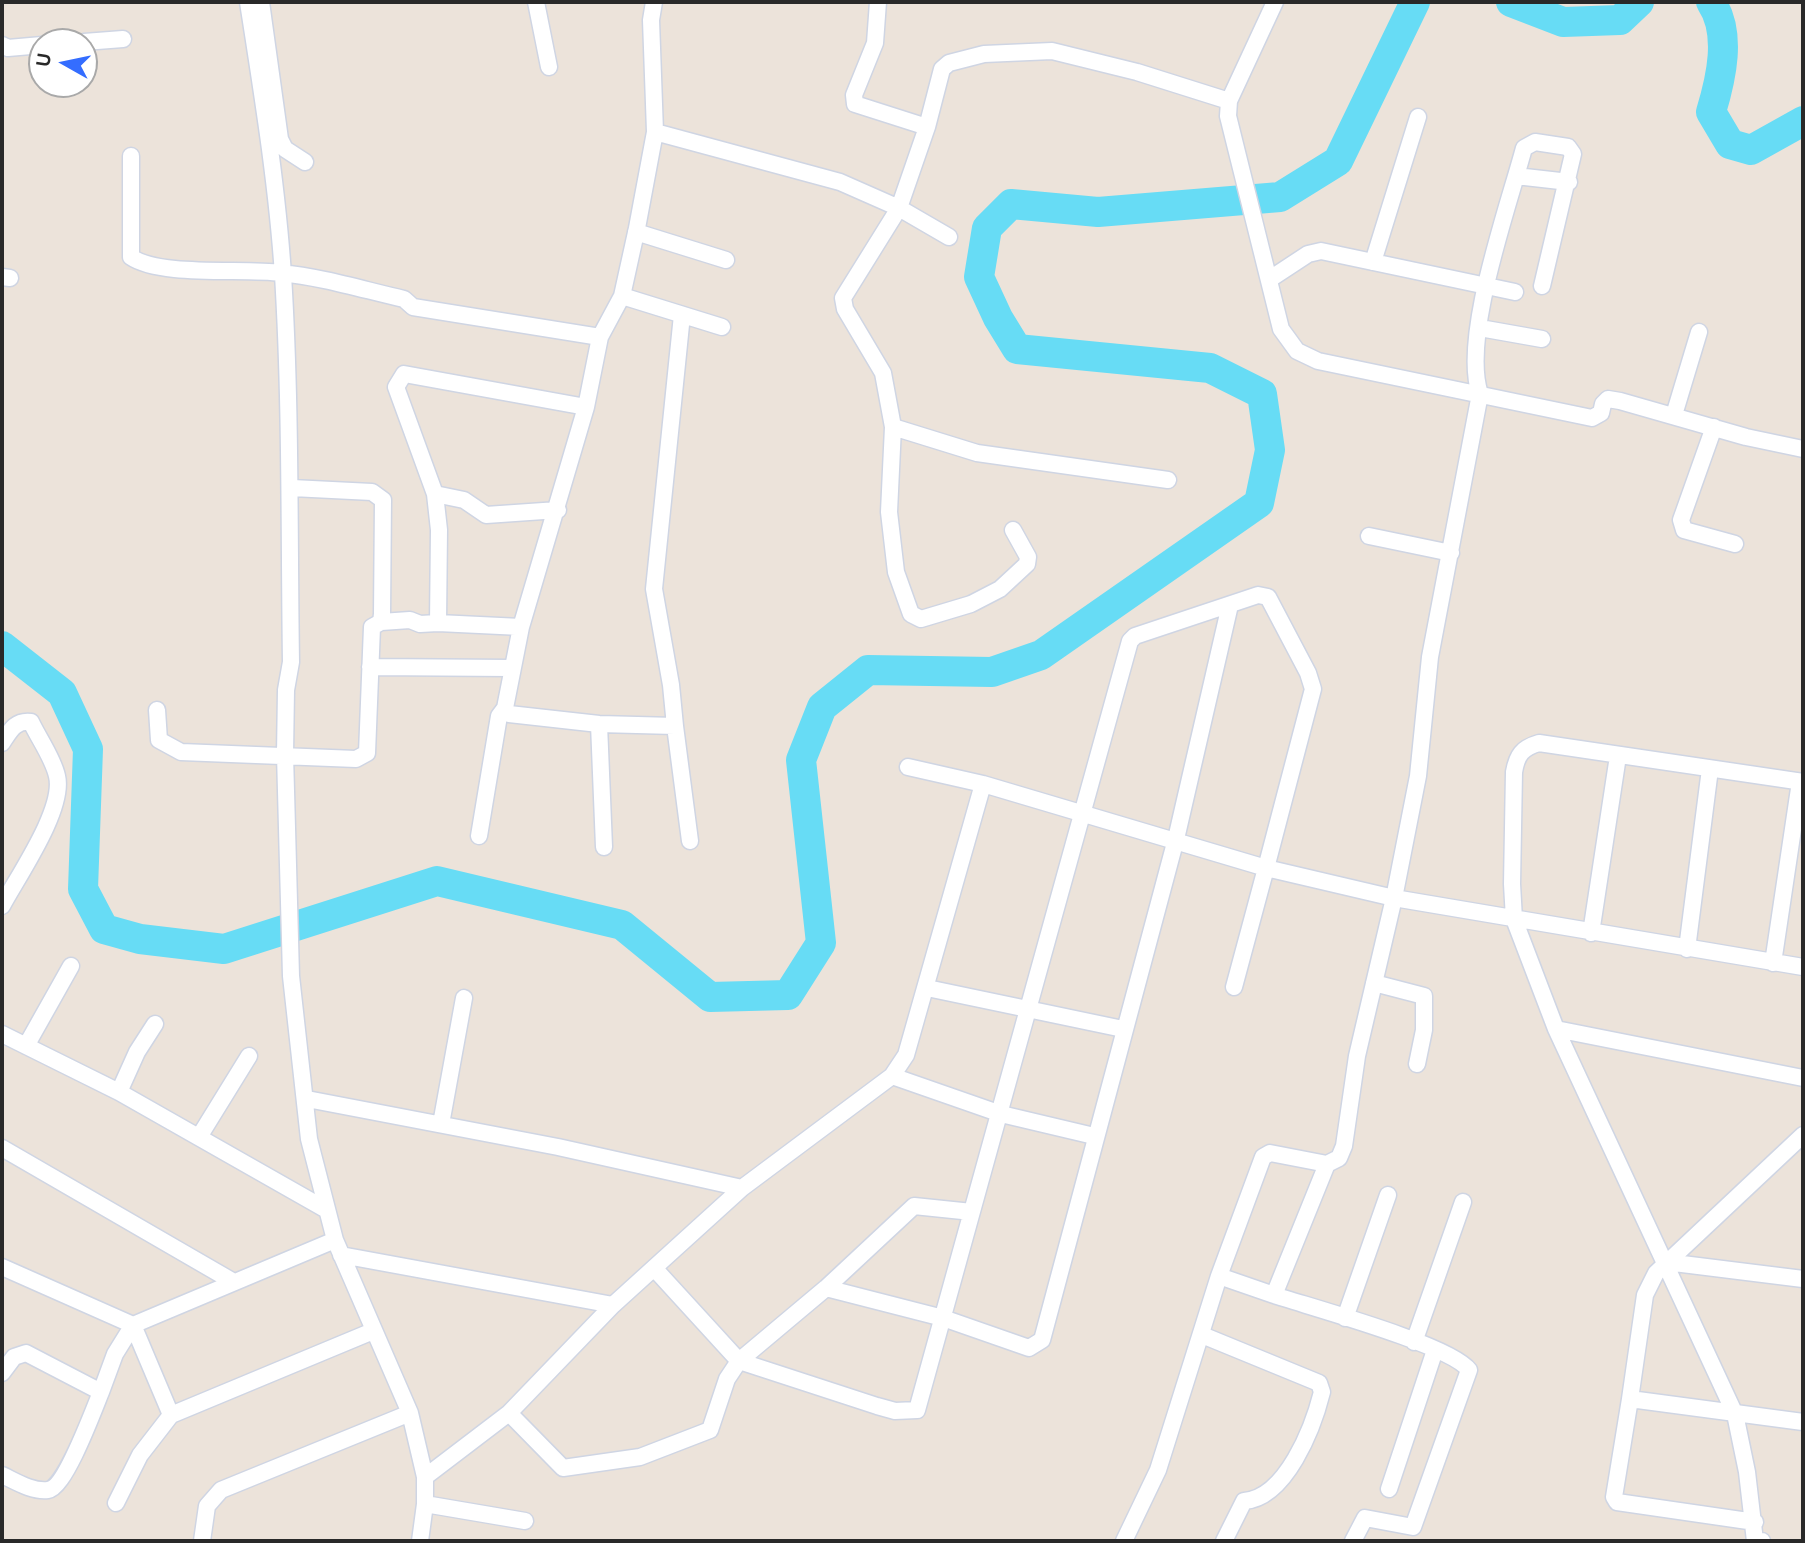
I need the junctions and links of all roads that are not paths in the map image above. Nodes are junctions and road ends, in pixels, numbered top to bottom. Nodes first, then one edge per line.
1 (247, 2) edge
2 (261, 2) edge
3 (536, 2) edge
4 (654, 2) edge
5 (878, 2) edge
6 (1275, 2) edge
7 (123, 39) dead end
8 (98, 41) edge
9 (2, 45) edge
10 (28, 46) edge
11 (549, 67) dead end
12 (1229, 101) junction
13 (1418, 117) dead end
14 (927, 127) junction
15 (655, 132) junction
16 (131, 156) dead end
17 (305, 162) dead end
18 (1516, 176) junction
19 (1569, 182) junction
20 (899, 208) junction
21 (636, 232) junction
22 (949, 237) dead end
23 (726, 260) dead end
24 (1373, 262) junction
25 (1268, 272) junction
26 (283, 273) junction
27 (1542, 286) dead end
28 (1486, 287) junction
29 (1515, 292) dead end
30 (622, 296) junction
31 (682, 315) junction
32 (722, 327) dead end
33 (1480, 328) junction
34 (1699, 332) dead end
35 (600, 337) junction
36 (1542, 339) dead end
37 (1480, 394) junction
38 (586, 407) junction
39 (1674, 415) junction
40 (893, 427) junction
41 (1714, 427) junction
42 (1803, 449) edge
43 (1168, 480) dead end
44 (292, 488) junction
45 (435, 494) junction
46 (558, 510) junction
47 (1013, 530) dead end
48 (1369, 536) dead end
49 (1735, 544) dead end
50 (1451, 553) junction
51 (1230, 605) junction
52 (381, 622) junction
53 (438, 623) junction
54 (521, 627) junction
55 (370, 667) junction
56 (511, 668) junction
57 (505, 708) junction
58 (157, 710) dead end
59 (599, 724) junction
60 (675, 726) junction
61 (2, 743) edge
62 (285, 754) junction
63 (1618, 756) junction
64 (908, 767) dead end
65 (1710, 769) junction
66 (1801, 782) edge
67 (983, 784) junction
68 (1081, 813) junction
69 (479, 836) dead end
70 (1176, 839) junction
71 (690, 841) dead end
72 (604, 847) dead end
73 (1266, 868) junction
74 (1394, 898) junction
75 (2, 905) edge
76 (1514, 919) junction
77 (1591, 933) junction
78 (1686, 950) junction
79 (1773, 963) junction
80 (71, 966) dead end
81 (1803, 967) edge
82 (1374, 983) junction
83 (1234, 987) dead end
84 (927, 988) junction
85 (464, 998) dead end
86 (1028, 1011) junction
87 (155, 1024) dead end
88 (1123, 1029) junction
89 (1556, 1029) junction
90 (2, 1034) edge
91 (26, 1046) junction
92 (249, 1056) dead end
93 (1418, 1064) dead end
94 (892, 1076) junction
95 (1803, 1078) edge
96 (119, 1092) junction
97 (306, 1099) junction
98 (1001, 1114) junction
99 (441, 1124) junction
100 (1803, 1135) edge
101 (1094, 1136) junction
102 (199, 1137) junction
103 (2, 1149) edge
104 (1327, 1164) junction
105 (742, 1188) junction
106 (1388, 1195) dead end
107 (1463, 1202) dead end
108 (325, 1209) junction
109 (972, 1212) junction
110 (338, 1248) junction
111 (1666, 1262) junction
112 (1803, 1262) edge
113 (2, 1267) edge
114 (654, 1268) junction
115 (1219, 1276) junction
116 (1796, 1278) edge
117 (232, 1281) junction
118 (826, 1288) junction
119 (1274, 1295) junction
120 (613, 1305) junction
121 (943, 1318) junction
122 (1345, 1318) junction
123 (133, 1325) junction
124 (373, 1331) junction
125 (1202, 1335) junction
126 (1414, 1342) junction
127 (1434, 1350) junction
128 (739, 1361) junction
129 (2, 1373) edge
130 (101, 1392) junction
131 (1630, 1399) junction
132 (410, 1413) junction
133 (509, 1413) junction
134 (171, 1415) junction
135 (1735, 1415) junction
136 (1803, 1422) edge
137 (2, 1475) edge
138 (425, 1477) junction
139 (1389, 1489) dead end
140 (116, 1503) dead end
141 (425, 1504) junction
142 (526, 1521) dead end
143 (1755, 1522) junction
144 (202, 1541) edge
145 (420, 1541) edge
146 (1124, 1541) edge
147 (1224, 1541) edge
148 (1353, 1541) edge
149 (1755, 1541) edge
150 (1762, 1541) edge

1 - 26 street
2 - 17 street
3 - 11 street
4 - 15 street
5 - 14 street
6 - 12 street
7 - 8 street
9 - 10 street
12 - 14 street
12 - 25 street
13 - 24 street
14 - 20 street
15 - 20 street
15 - 21 street
16 - 26 street
18 - 19 street
18 - 19 street
18 - 28 street
19 - 27 street
20 - 22 street
20 - 40 street
21 - 23 street
21 - 30 street
24 - 25 street
24 - 28 street
25 - 37 street
26 - 35 street
26 - 44 street
28 - 29 street
28 - 33 street
30 - 31 street
30 - 35 street
31 - 32 street
31 - 60 street
33 - 36 street
33 - 37 street
34 - 39 street
35 - 38 street
37 - 39 street
37 - 50 street
38 - 45 street
38 - 46 street
39 - 41 street
40 - 43 street
40 - 47 street
41 - 42 street
41 - 49 street
44 - 52 street
44 - 62 street
45 - 46 street
45 - 53 street
46 - 54 street
48 - 50 street
50 - 74 street
51 - 68 street
51 - 70 street
51 - 73 street
52 - 53 street
52 - 55 street
53 - 54 street
54 - 56 street
55 - 56 street
55 - 62 street
56 - 57 street
57 - 59 street
57 - 69 street
58 - 62 street
59 - 60 street
59 - 72 street
60 - 71 street
61 - 75 street
62 - 97 street
63 - 65 street
63 - 76 street
63 - 77 street
64 - 67 street
65 - 66 street
65 - 78 street
66 - 79 street
67 - 68 street
67 - 84 street
68 - 70 street
68 - 86 street
70 - 73 street
70 - 88 street
73 - 74 street
73 - 83 street
74 - 76 street
74 - 82 street
76 - 77 street
76 - 89 street
77 - 78 street
78 - 79 street
79 - 81 street
80 - 91 street
82 - 93 street
82 - 104 street
84 - 86 street
84 - 94 street
85 - 99 street
86 - 88 street
86 - 98 street
87 - 96 street
88 - 101 street
89 - 95 street
89 - 111 street
90 - 91 street
91 - 96 street
92 - 102 street
94 - 98 street
94 - 105 street
96 - 102 street
97 - 99 street
97 - 108 street
98 - 101 street
98 - 109 street
99 - 105 street
100 - 111 street
101 - 121 street
102 - 108 street
103 - 117 street
104 - 115 street
104 - 119 street
105 - 114 street
106 - 122 street
107 - 126 street
108 - 110 street
109 - 118 street
109 - 121 street
110 - 117 street
110 - 120 street
110 - 124 street
111 - 116 street
111 - 131 street
111 - 135 street
112 - 116 street
113 - 123 street
114 - 120 street
114 - 128 street
115 - 119 street
115 - 125 street
117 - 123 street
118 - 121 street
118 - 128 street
119 - 122 street
120 - 133 street
121 - 128 street
122 - 126 street
123 - 130 street
123 - 134 street
124 - 132 street
124 - 134 street
125 - 146 street
125 - 147 street
126 - 127 street
127 - 139 street
127 - 148 street
128 - 133 street
129 - 130 street
130 - 137 street
131 - 135 street
131 - 143 street
132 - 138 street
132 - 144 street
133 - 138 street
134 - 140 street
135 - 136 street
135 - 143 street
138 - 141 street
141 - 142 street
141 - 145 street
143 - 149 street
149 - 150 street

